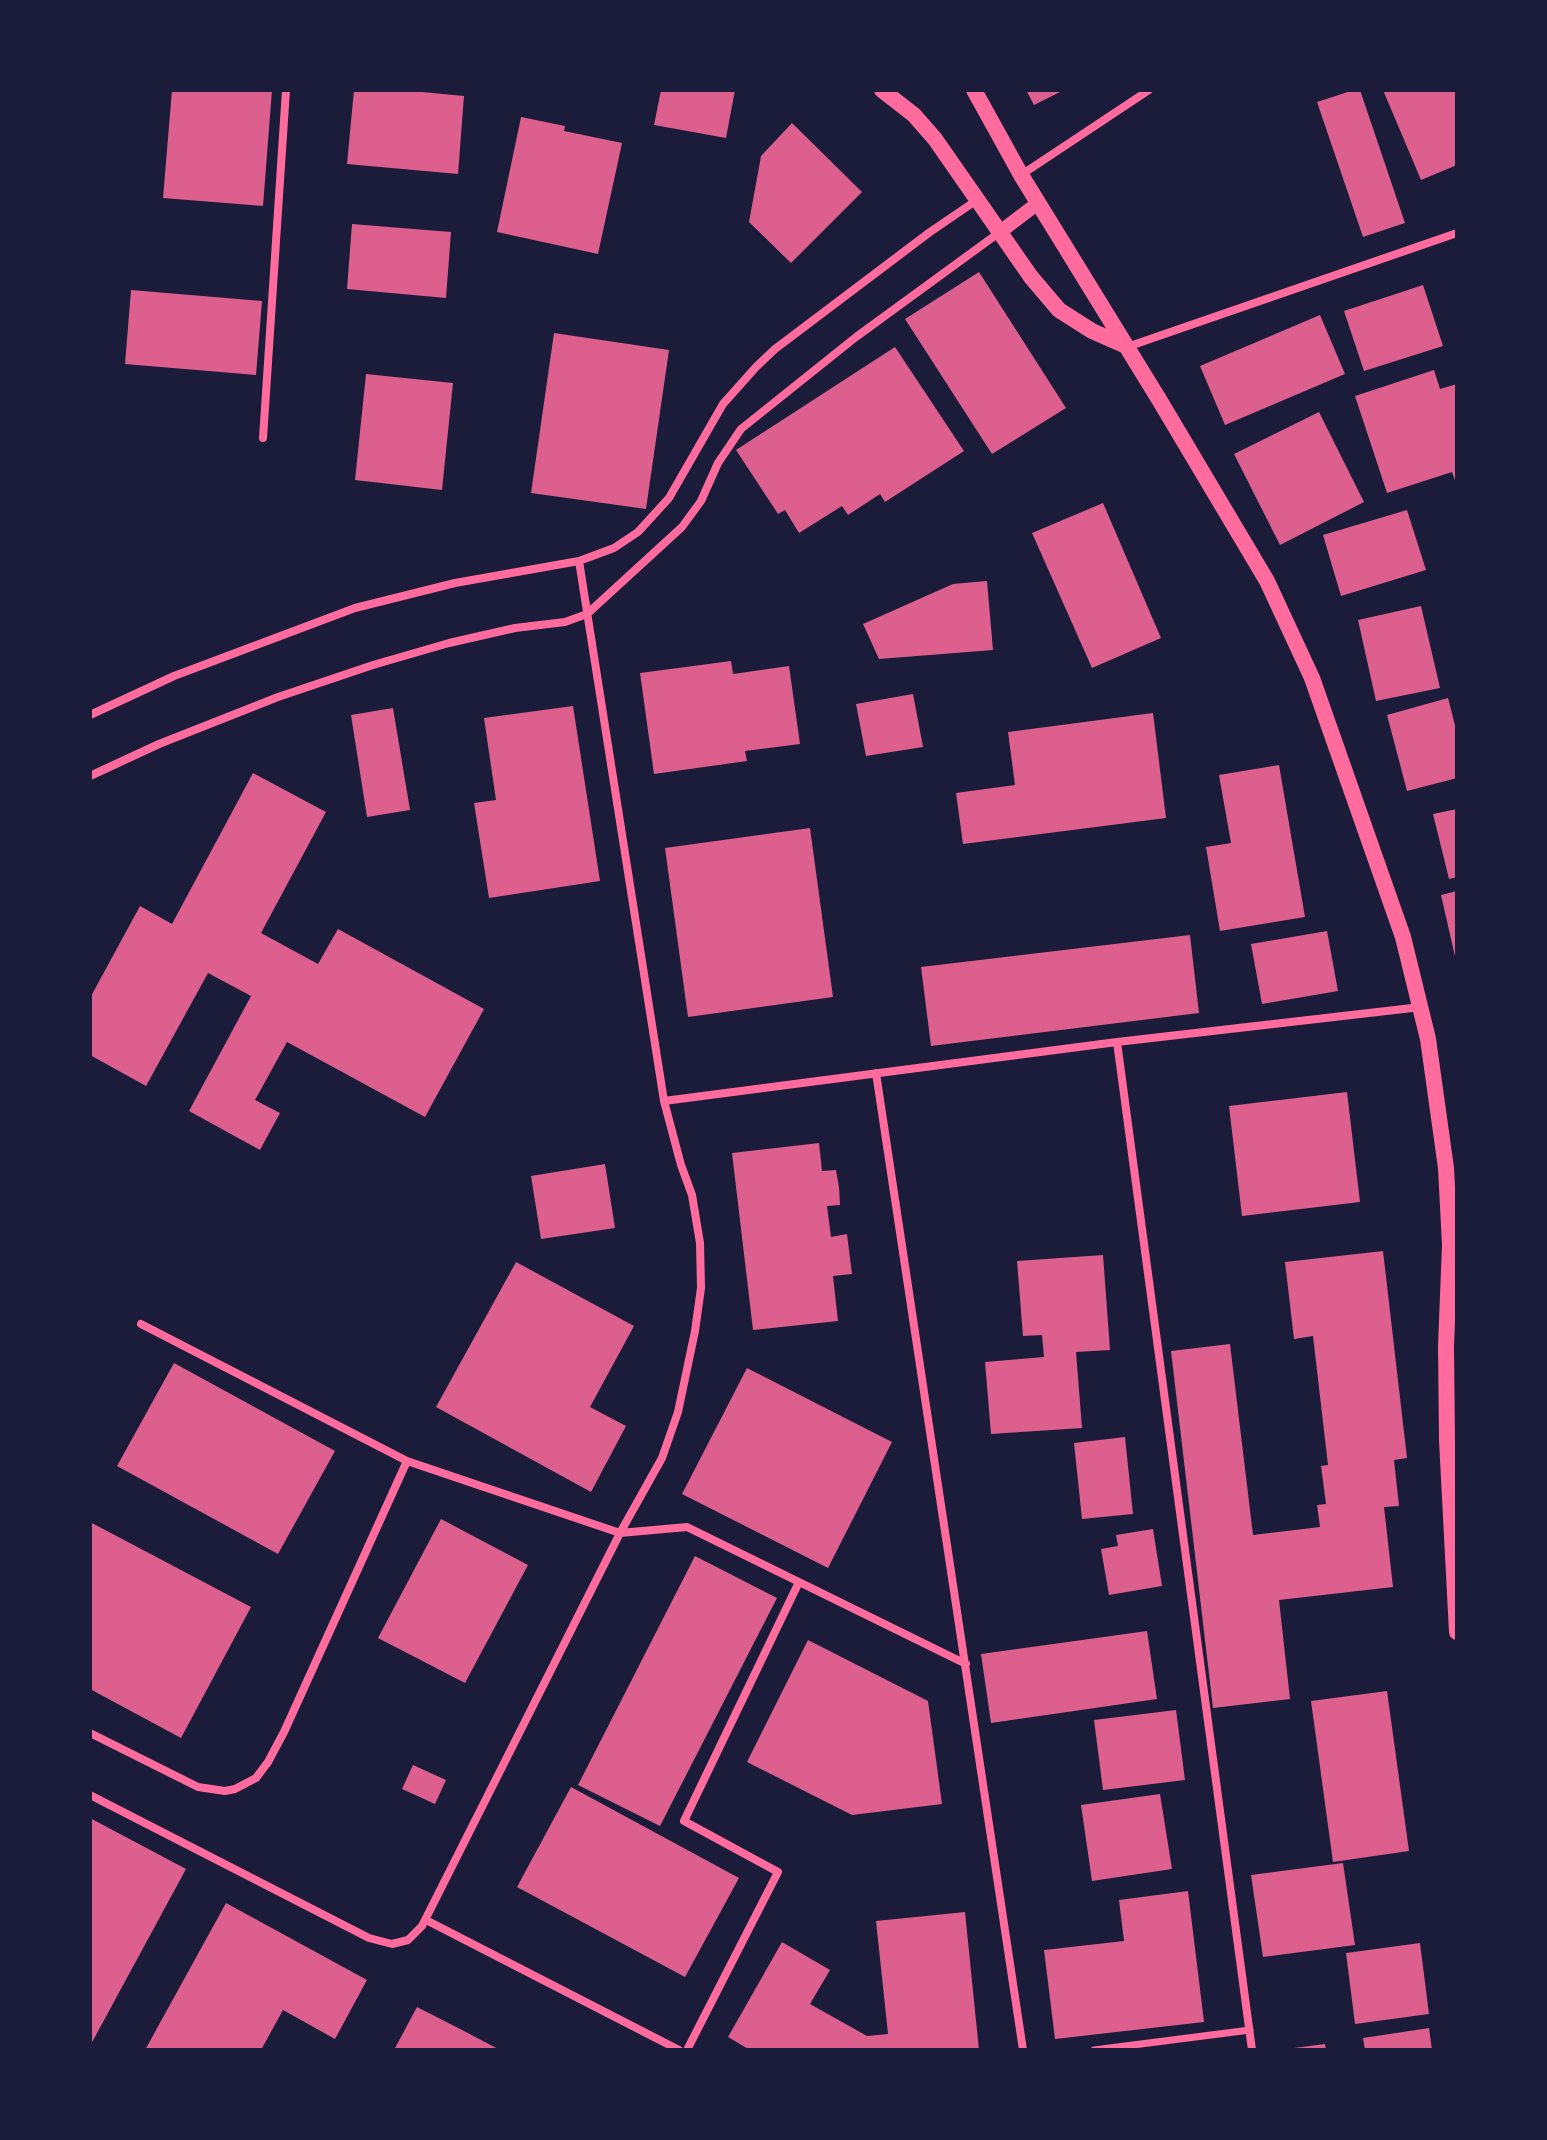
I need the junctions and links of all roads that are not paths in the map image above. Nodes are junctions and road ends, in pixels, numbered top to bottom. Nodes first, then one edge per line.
1 (286, 90) edge
2 (882, 90) edge
3 (974, 90) edge
4 (1149, 90) edge
5 (1021, 175) junction
6 (978, 200) junction
7 (1038, 203) junction
8 (1000, 232) junction
9 (1457, 233) edge
10 (1127, 347) junction
11 (263, 438) dead end
12 (579, 561) junction
13 (587, 614) junction
14 (90, 715) edge
15 (90, 776) edge
16 (1422, 1007) junction
17 (1117, 1042) junction
18 (876, 1073) junction
19 (664, 1101) junction
20 (1452, 1315) edge
21 (141, 1324) dead end
22 (407, 1461) junction
23 (620, 1533) junction
24 (799, 1582) junction
25 (1457, 1632) edge
26 (966, 1664) junction
27 (90, 1733) edge
28 (90, 1795) edge
29 (426, 1920) junction
30 (1250, 2030) junction
31 (679, 2050) edge
32 (687, 2050) edge
33 (1023, 2050) edge
34 (1094, 2050) edge
35 (1252, 2050) edge

1 - 11 street
2 - 6 main road
3 - 5 main road
4 - 5 street
5 - 7 main road
6 - 8 main road
6 - 12 street
7 - 8 street
7 - 10 main road
8 - 10 main road
8 - 13 street
9 - 10 street
10 - 16 main road
12 - 13 street
12 - 14 street
13 - 15 street
13 - 19 street
16 - 17 street
16 - 20 main road
17 - 18 street
17 - 30 street
18 - 19 street
18 - 26 street
19 - 23 street
20 - 25 main road
21 - 22 street
22 - 23 street
22 - 27 street
23 - 24 street
23 - 29 street
24 - 26 street
24 - 32 street
26 - 33 street
28 - 29 street
29 - 31 street
30 - 34 street
30 - 35 street

